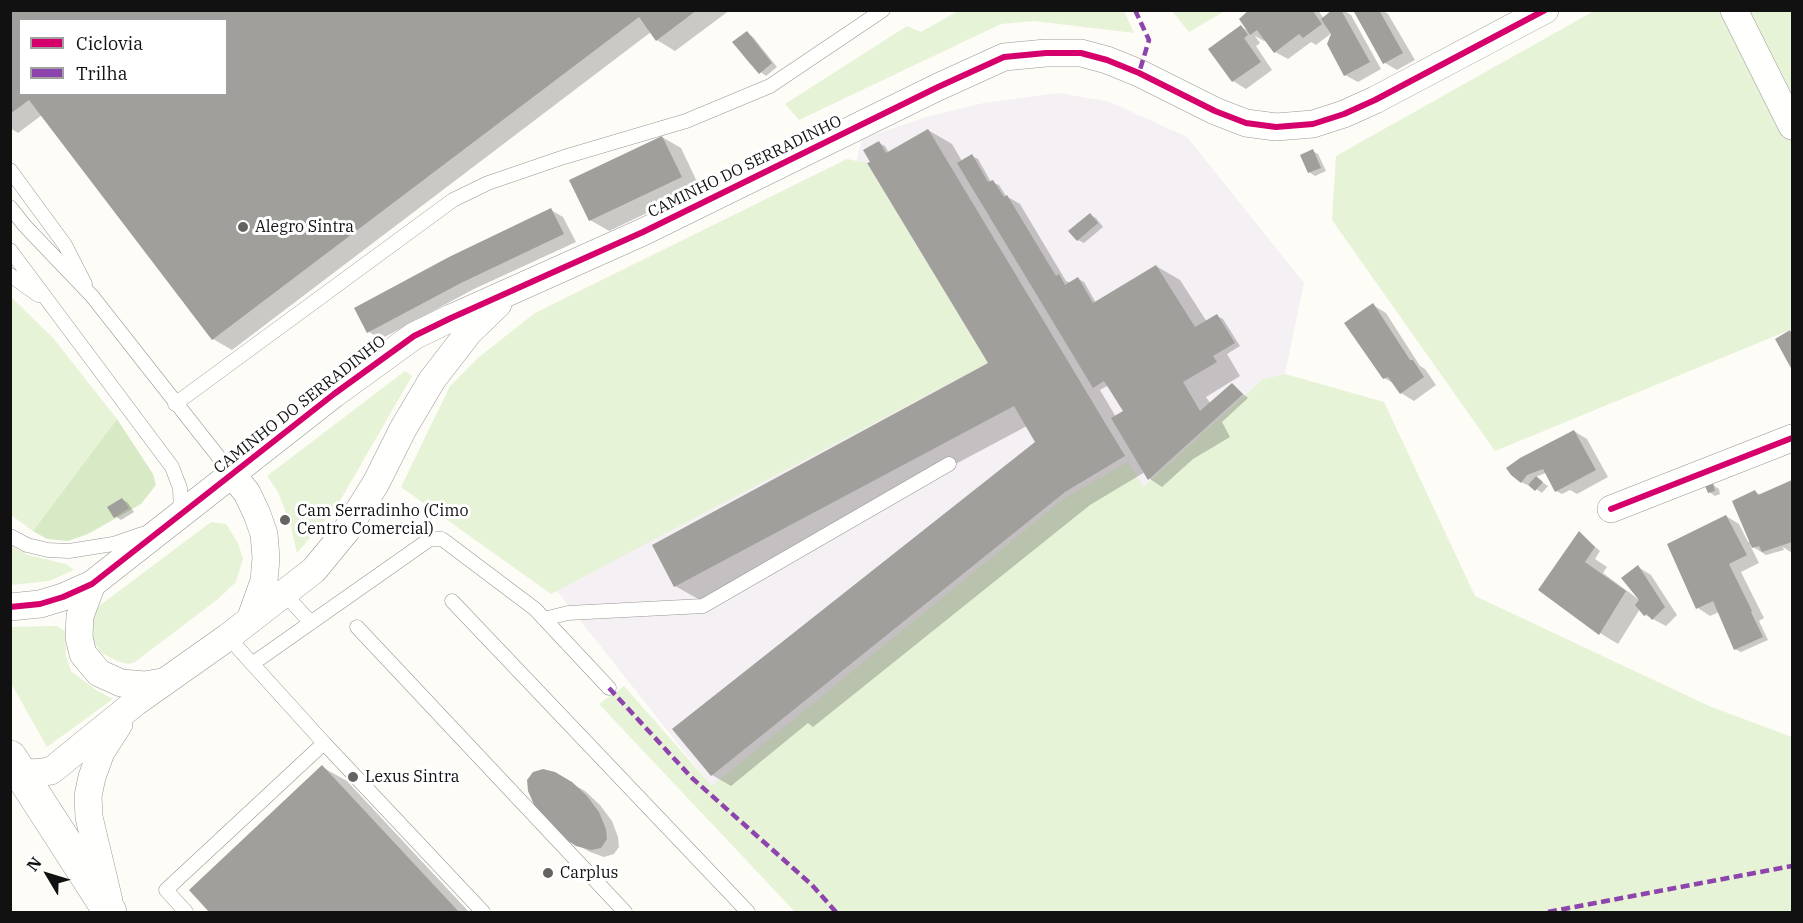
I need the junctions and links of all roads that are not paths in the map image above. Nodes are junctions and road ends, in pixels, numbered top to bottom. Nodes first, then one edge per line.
1 (883, 10) edge
2 (1545, 10) edge
3 (1734, 10) edge
4 (1792, 126) edge
5 (10, 170) edge
6 (10, 207) edge
7 (10, 250) edge
8 (10, 275) edge
9 (512, 292) junction
10 (92, 296) junction
11 (48, 302) junction
12 (175, 404) junction
13 (1792, 438) edge
14 (949, 464) dead end
15 (232, 474) junction
16 (1611, 509) dead end
17 (176, 518) junction
18 (10, 536) edge
19 (265, 572) junction
20 (92, 584) junction
21 (285, 593) junction
22 (452, 601) dead end
23 (10, 607) edge
24 (544, 619) junction
25 (250, 620) junction
26 (310, 623) junction
27 (357, 627) dead end
28 (228, 638) junction
29 (252, 664) junction
30 (162, 682) junction
31 (609, 688) dead end
32 (136, 702) junction
33 (324, 743) junction
34 (13, 770) edge
35 (112, 912) edge
36 (186, 912) edge
37 (483, 912) edge
38 (626, 912) edge
39 (748, 912) edge

1 - 12 lane
2 - 9 street, CAMINHO DO SERRADINHO
3 - 4 street
5 - 10 lane
6 - 10 lane
7 - 11 lane
8 - 11 lane
9 - 15 street, CAMINHO DO SERRADINHO
9 - 21 street
10 - 12 lane
11 - 17 lane
12 - 15 lane
13 - 16 street
14 - 24 lane
15 - 17 street, CAMINHO DO SERRADINHO
15 - 19 street
17 - 18 lane
17 - 20 street, CAMINHO DO SERRADINHO
19 - 21 lane
19 - 25 street
20 - 23 street, CAMINHO DO SERRADINHO
20 - 30 street
21 - 25 street
21 - 26 lane
22 - 39 lane
24 - 26 lane
24 - 31 lane
25 - 28 street
26 - 29 lane
27 - 38 lane
28 - 29 lane
28 - 30 street
29 - 33 lane
30 - 32 street
32 - 34 street
32 - 35 street
33 - 36 lane
33 - 37 lane
34 - 35 street

